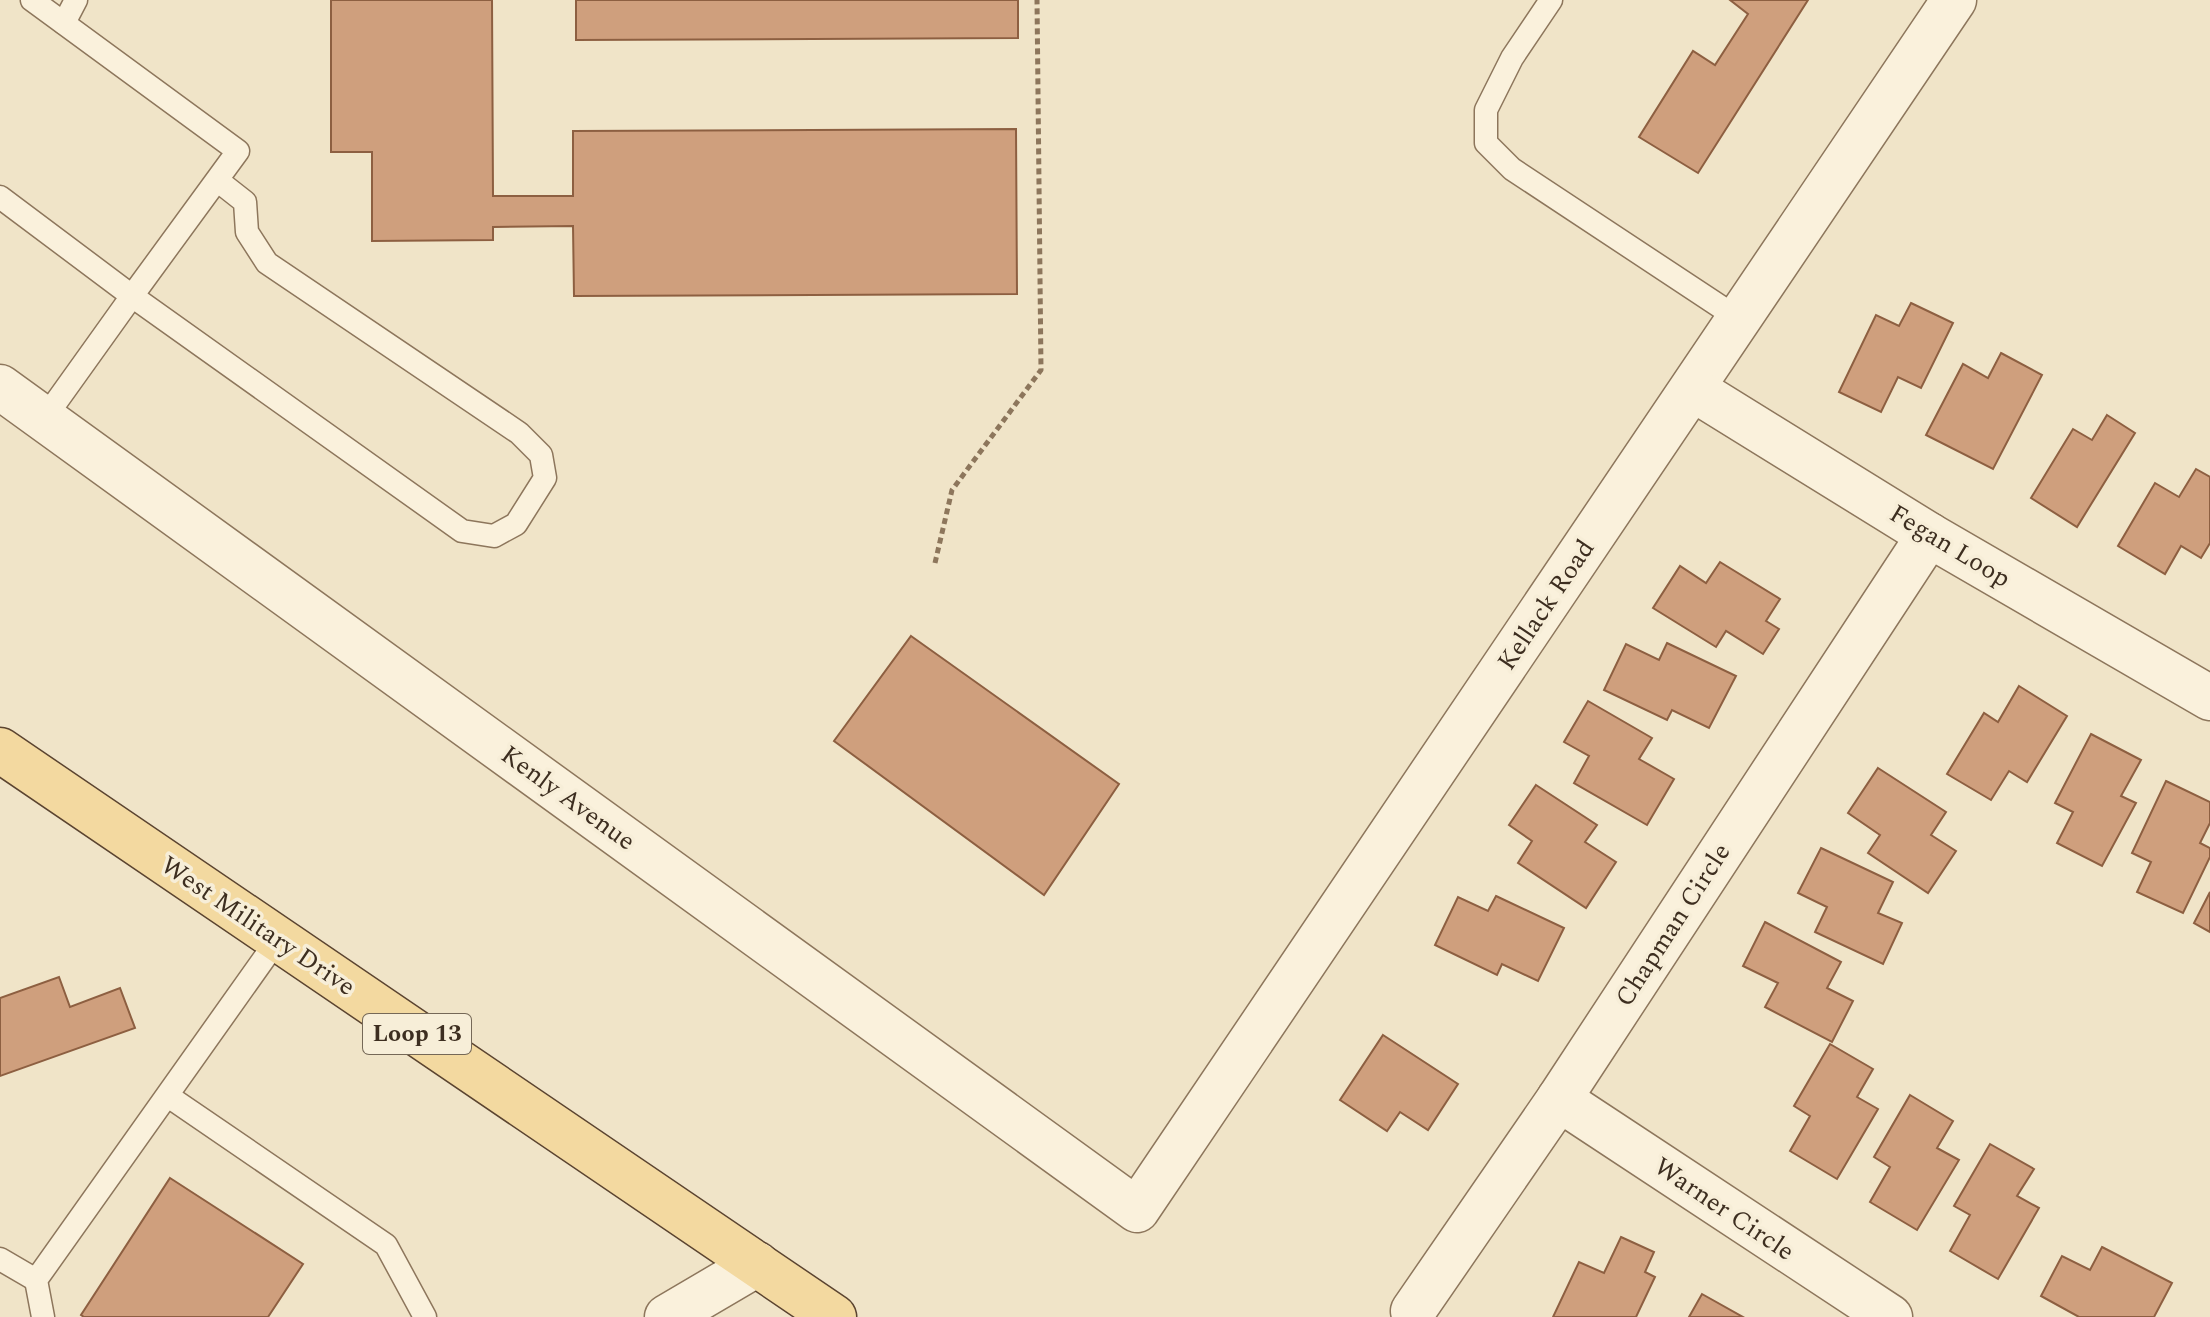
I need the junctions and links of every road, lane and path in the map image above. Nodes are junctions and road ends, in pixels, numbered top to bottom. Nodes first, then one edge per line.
1 (32, 0) edge
2 (76, 0) edge
3 (1037, 0) edge
4 (1551, 0) edge
5 (1954, 0) edge
6 (64, 23) junction
7 (217, 180) junction
8 (0, 197) edge
9 (132, 296) junction
10 (1739, 319) junction
11 (0, 387) edge
12 (1693, 389) junction
13 (44, 419) junction
14 (1929, 535) junction
15 (935, 563) dead end
16 (2210, 698) edge
17 (0, 750) edge
18 (278, 939) junction
19 (168, 1096) junction
20 (1559, 1099) junction
21 (1137, 1210) joint
22 (0, 1259) edge
23 (757, 1264) junction
24 (36, 1280) junction
25 (1413, 1311) dead end
26 (43, 1317) edge
27 (425, 1317) edge
28 (667, 1317) edge
29 (834, 1317) edge
30 (1890, 1317) edge

1 - 6 lane
2 - 6 lane
3 - 15 path
4 - 10 lane
5 - 10 street, Kellack Road
6 - 7 lane
7 - 9 lane
7 - 9 lane
8 - 9 lane
9 - 13 lane
10 - 12 street, Kellack Road
11 - 13 street, Kenly Avenue
12 - 14 street, Fegan Loop
12 - 21 street, Kellack Road
13 - 21 street, Kenly Avenue
14 - 16 street, Fegan Loop
14 - 20 street, Chapman Circle
17 - 18 main road, West Military Drive / Loop 13
18 - 19 lane
18 - 23 main road, West Military Drive / Loop 13
19 - 24 lane
19 - 27 lane
20 - 25 street, Chapman Circle
20 - 30 street, Warner Circle
22 - 24 lane
23 - 28 street
23 - 29 main road, West Military Drive / Loop 13
24 - 26 lane

